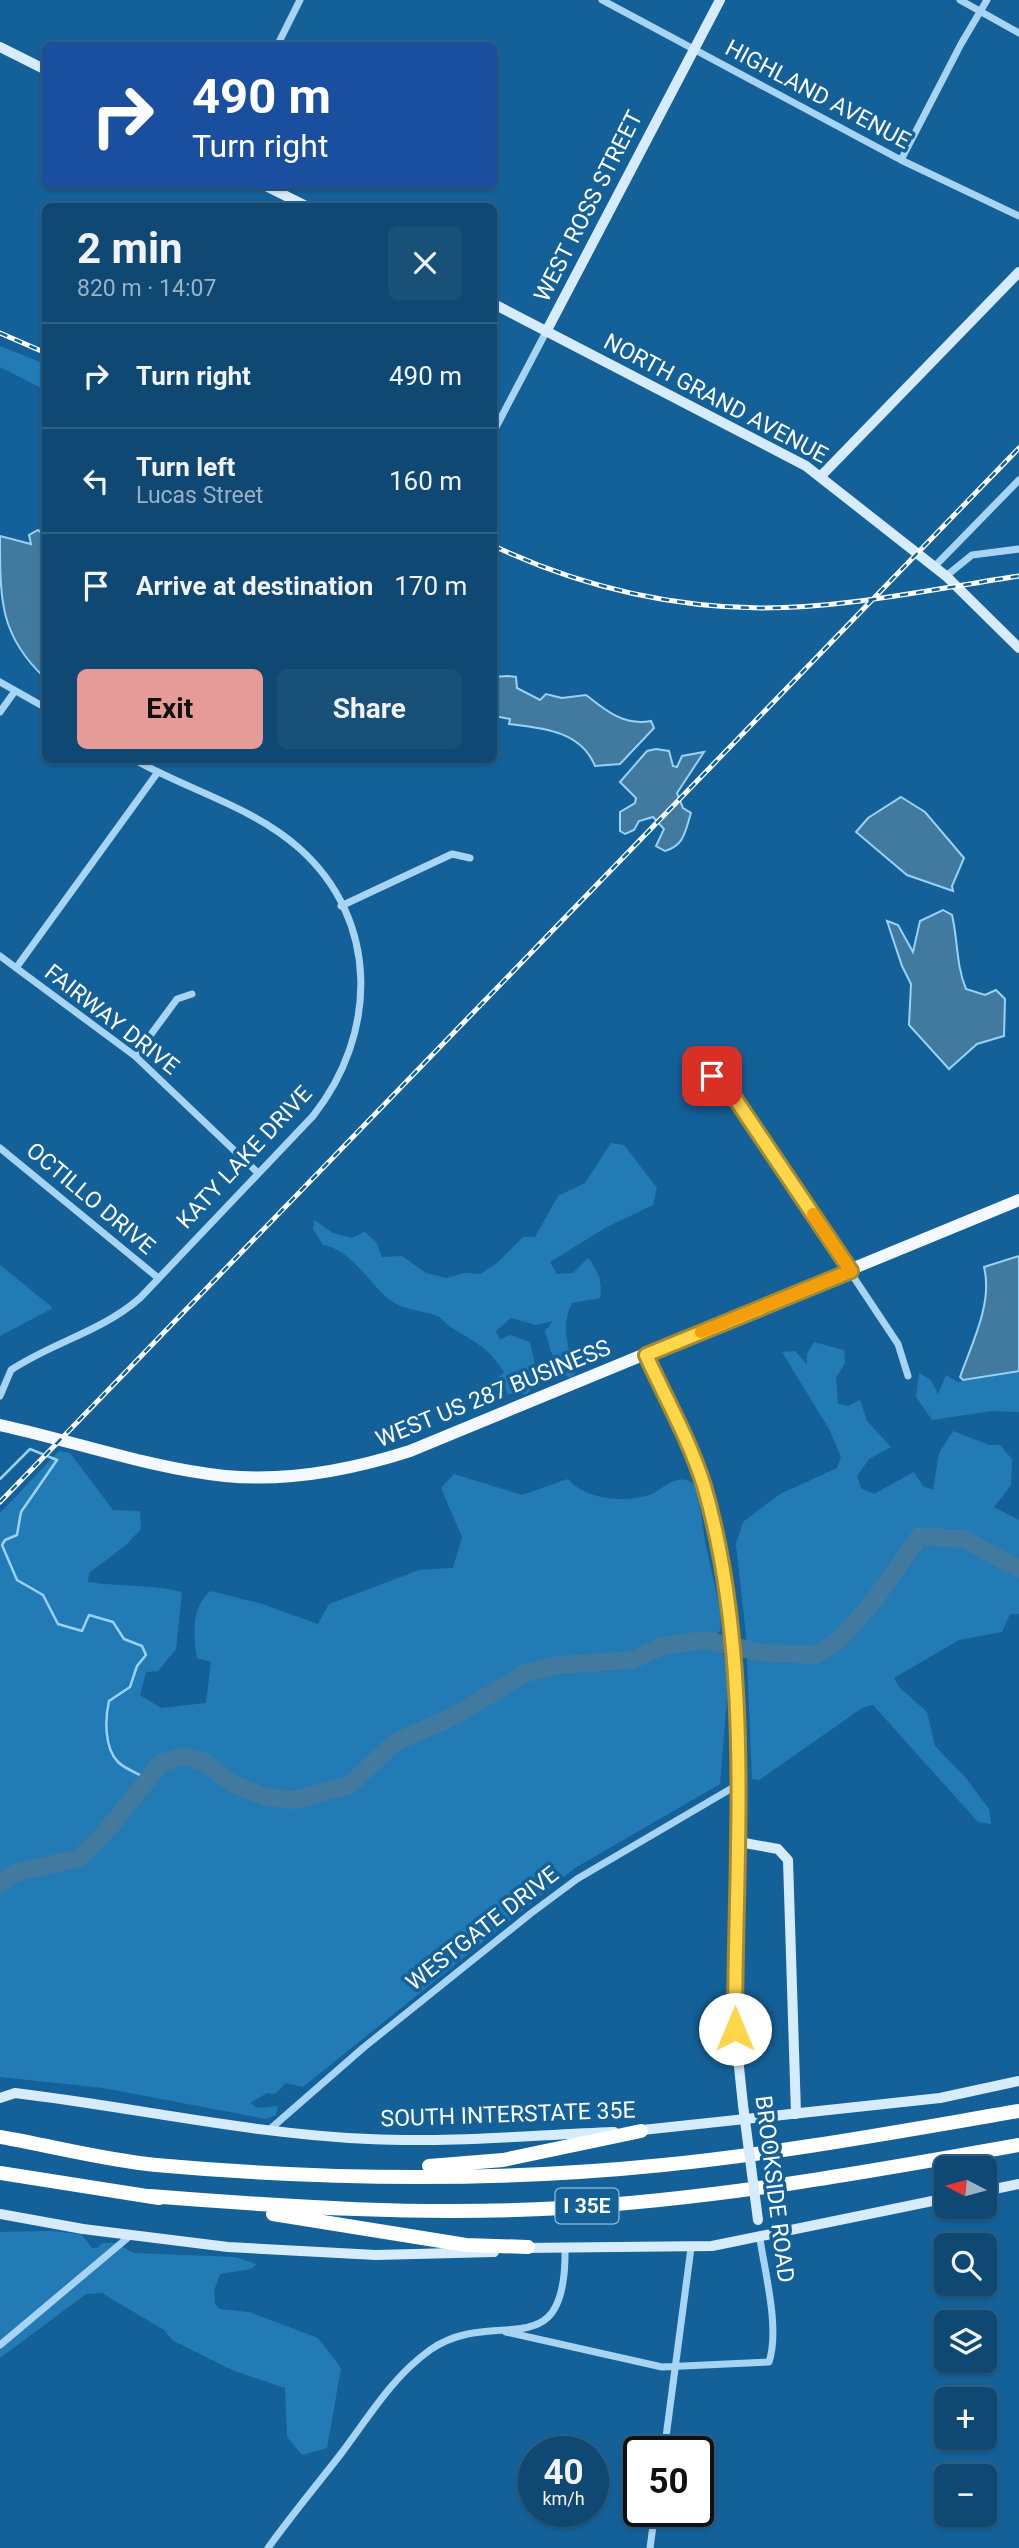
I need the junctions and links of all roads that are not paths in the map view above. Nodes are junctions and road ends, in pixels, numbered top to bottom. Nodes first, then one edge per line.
1 (300, 0) edge
2 (601, 0) edge
3 (720, 0) edge
4 (960, 0) edge
5 (987, 0) edge
6 (981, 11) junction
7 (1019, 33) edge
8 (279, 42) edge
9 (0, 47) edge
10 (692, 50) junction
11 (42, 68) edge
12 (901, 160) junction
13 (272, 189) edge
14 (300, 203) edge
15 (1019, 216) edge
16 (1019, 272) edge
17 (497, 306) edge
18 (546, 332) junction
19 (497, 425) edge
20 (821, 476) junction
21 (1019, 480) edge
22 (1019, 549) edge
23 (934, 567) junction
24 (946, 576) junction
25 (1019, 648) edge
26 (0, 682) edge
27 (15, 691) junction
28 (42, 706) edge
29 (0, 712) edge
30 (141, 763) edge
31 (158, 772) junction
32 (470, 858) dead end
33 (341, 906) junction
34 (0, 956) edge
35 (16, 968) junction
36 (192, 994) dead end
37 (135, 1056) junction
38 (691, 1065) dead end
39 (0, 1148) edge
40 (258, 1173) junction
41 (1019, 1200) edge
42 (851, 1271) junction
43 (157, 1277) junction
44 (646, 1355) junction
45 (908, 1376) dead end
46 (0, 1396) edge
47 (0, 1425) edge
48 (739, 1784) junction
49 (739, 1842) junction
50 (1019, 2081) edge
51 (0, 2098) edge
52 (1019, 2110) edge
53 (796, 2114) junction
54 (269, 2131) junction
55 (641, 2131) junction
56 (3, 2137) edge
57 (1019, 2145) edge
58 (0, 2173) edge
59 (348, 2176) junction
60 (1019, 2184) edge
61 (998, 2188) edge
62 (150, 2196) junction
63 (934, 2201) edge
64 (0, 2214) edge
65 (131, 2235) junction
66 (760, 2239) junction
67 (528, 2247) junction
68 (565, 2248) junction
69 (691, 2248) junction
70 (499, 2330) junction
71 (0, 2345) edge
72 (675, 2368) junction
73 (666, 2436) edge
74 (653, 2527) edge
75 (268, 2548) edge
76 (650, 2548) edge

1 - 8 street
2 - 10 street, HIGHLAND AVENUE
3 - 10 main road, WEST ROSS STREET
4 - 6 street
5 - 6 street
6 - 7 street
6 - 12 street
9 - 11 main road
10 - 12 street, HIGHLAND AVENUE
10 - 18 main road, WEST ROSS STREET
12 - 15 street, HIGHLAND AVENUE
13 - 14 main road
16 - 20 main road
17 - 18 main road, NORTH GRAND AVENUE
18 - 19 street, WEST ROSS STREET
18 - 20 main road, NORTH GRAND AVENUE
20 - 23 main road, NORTH GRAND AVENUE
21 - 23 street
22 - 24 street
23 - 24 main road, NORTH GRAND AVENUE
24 - 25 main road, NORTH GRAND AVENUE
26 - 27 street
27 - 28 street
27 - 29 street
30 - 31 street, KATY LAKE DRIVE
31 - 33 street, KATY LAKE DRIVE
31 - 35 street
32 - 33 street
33 - 40 street, KATY LAKE DRIVE
34 - 35 street, FAIRWAY DRIVE
35 - 37 street, FAIRWAY DRIVE
36 - 37 street
37 - 40 street, FAIRWAY DRIVE
38 - 42 street
39 - 43 street, OCTILLO DRIVE
40 - 43 street, KATY LAKE DRIVE
41 - 42 main road, WEST US 287 BUSINESS
42 - 44 main road, WEST US 287 BUSINESS
42 - 45 street
43 - 46 street, KATY LAKE DRIVE
44 - 47 main road, WEST US 287 BUSINESS
44 - 48 main road, BROOKSIDE ROAD
48 - 49 main road, BROOKSIDE ROAD
48 - 54 street, WESTGATE DRIVE
49 - 53 main road
49 - 66 main road, BROOKSIDE ROAD, bridge
50 - 53 main road, SOUTH INTERSTATE 35E
51 - 54 main road, SOUTH INTERSTATE 35E
52 - 59 highway, I 35E
53 - 55 main road, SOUTH INTERSTATE 35E
54 - 55 main road, SOUTH INTERSTATE 35E
55 - 59 highway
56 - 59 highway, I 35E
57 - 62 highway, I 35E
58 - 62 highway, I 35E
60 - 61 main road
62 - 67 highway
63 - 66 main road
64 - 65 main road
65 - 67 main road
65 - 71 street
66 - 69 main road
66 - 72 street, BROOKSIDE ROAD
67 - 68 main road
68 - 69 main road
68 - 70 street
69 - 72 street
70 - 72 street
70 - 75 street
72 - 73 street
74 - 76 street

